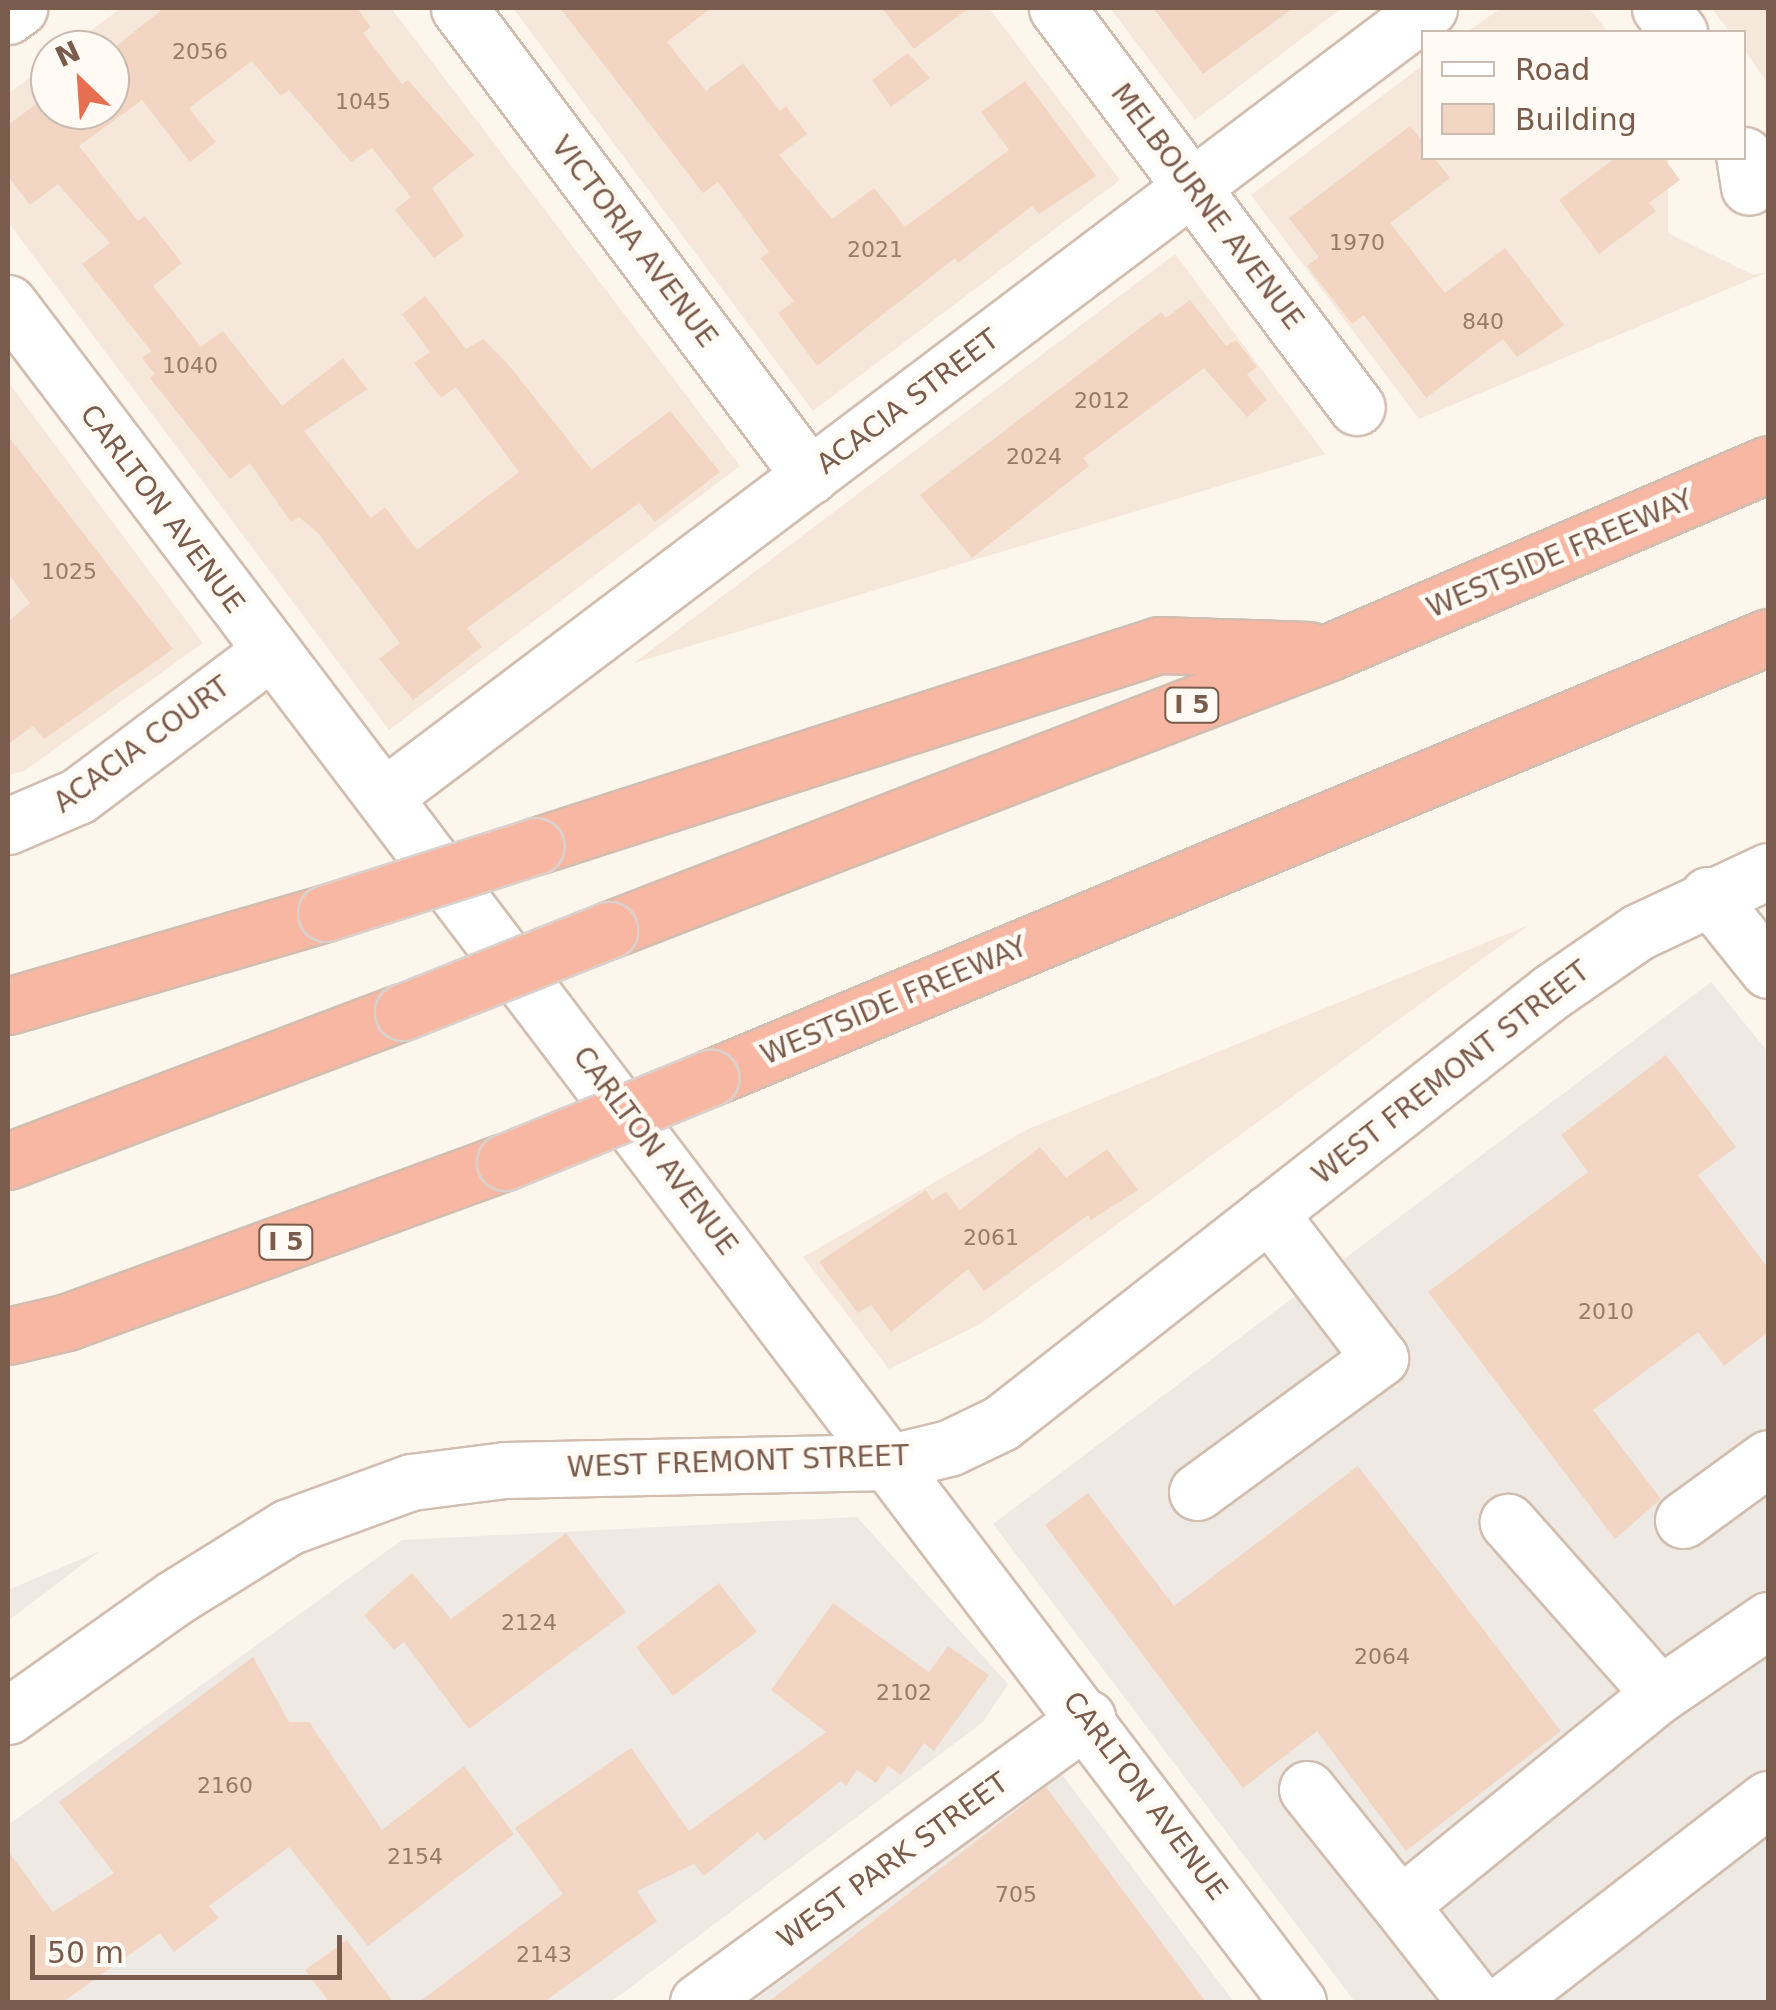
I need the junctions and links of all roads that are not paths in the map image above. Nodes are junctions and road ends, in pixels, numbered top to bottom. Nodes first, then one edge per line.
1 (19, 8) edge
2 (459, 8) edge
3 (1056, 8) edge
4 (1430, 8) edge
5 (1660, 8) edge
6 (8, 16) edge
7 (1677, 30) edge
8 (1192, 188) junction
9 (8, 303) edge
10 (1357, 407) dead end
11 (1768, 464) edge
12 (810, 476) junction
13 (1768, 637) edge
14 (1332, 651) junction
15 (270, 652) junction
16 (386, 795) junction
17 (8, 826) edge
18 (1768, 870) edge
19 (1708, 895) junction
20 (1768, 970) edge
21 (8, 1006) edge
22 (8, 1161) edge
23 (1270, 1213) junction
24 (67, 1322) junction
25 (8, 1336) edge
26 (8, 1364) edge
27 (1768, 1458) edge
28 (891, 1462) junction
29 (1198, 1492) dead end
30 (1682, 1520) dead end
31 (1508, 1522) dead end
32 (1768, 1620) edge
33 (1660, 1694) junction
34 (8, 1716) edge
35 (1088, 1718) junction
36 (1307, 1789) dead end
37 (1768, 1799) edge
38 (1400, 1904) junction
39 (698, 2002) edge
40 (1298, 2002) edge
41 (1476, 2002) edge
42 (1505, 2002) edge

1 - 6 street
2 - 12 street, VICTORIA AVENUE
3 - 8 street, MELBOURNE AVENUE
4 - 8 street, ACACIA STREET
5 - 7 street
8 - 10 street, MELBOURNE AVENUE
8 - 12 street, ACACIA STREET
9 - 15 street, CARLTON AVENUE
11 - 14 highway, WESTSIDE FREEWAY / I 5
12 - 16 street, ACACIA STREET
13 - 24 highway, WESTSIDE FREEWAY / I 5, bridge
14 - 21 highway, bridge
14 - 22 highway, WESTSIDE FREEWAY / I 5, bridge
15 - 16 street, CARLTON AVENUE
15 - 17 street, ACACIA COURT
16 - 28 street, CARLTON AVENUE
18 - 19 street, WEST FREMONT STREET
19 - 20 street
19 - 23 street, WEST FREMONT STREET
23 - 28 street, WEST FREMONT STREET
23 - 29 street
24 - 25 highway, WESTSIDE FREEWAY / I 5
24 - 26 highway
27 - 30 street
28 - 34 street, WEST FREMONT STREET
28 - 35 street, CARLTON AVENUE
31 - 33 street
32 - 33 street
33 - 38 street
35 - 39 street, WEST PARK STREET
35 - 40 street, CARLTON AVENUE
36 - 38 street
37 - 42 street
38 - 41 street

